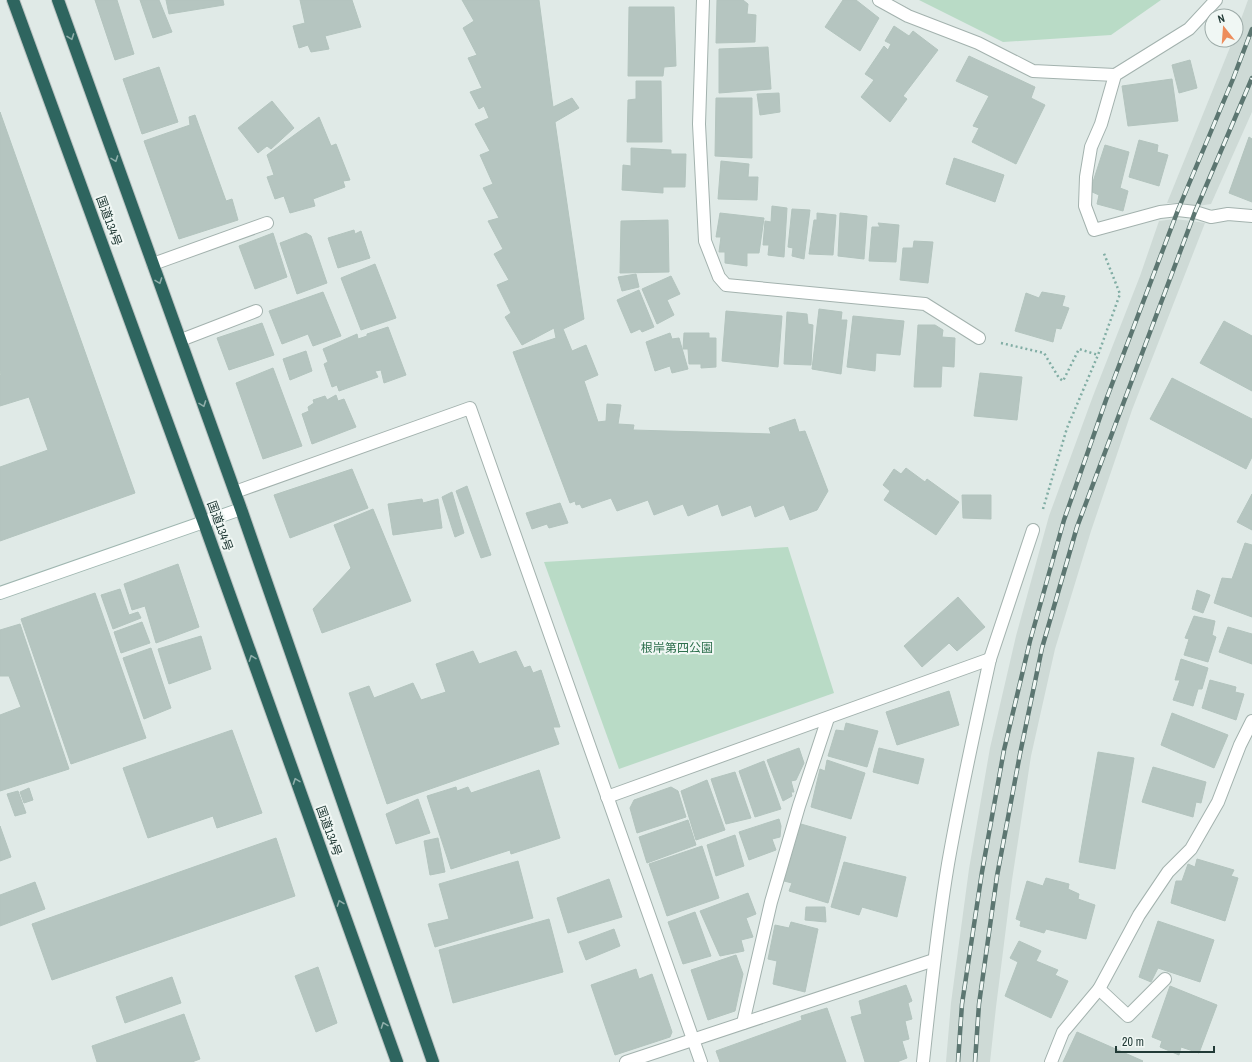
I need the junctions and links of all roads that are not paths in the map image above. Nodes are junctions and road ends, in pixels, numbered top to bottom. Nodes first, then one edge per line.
1 (13, 0) edge
2 (58, 0) edge
3 (703, 0) edge
4 (879, 0) edge
5 (1216, 0) edge
6 (1115, 75) junction
7 (1252, 216) edge
8 (267, 223) dead end
9 (153, 264) junction
10 (256, 311) dead end
11 (979, 338) road end
12 (181, 340) junction
13 (235, 492) junction
14 (241, 509) junction
15 (204, 523) junction
16 (1033, 530) road end
17 (0, 593) edge
18 (990, 659) junction
19 (828, 718) junction
20 (1252, 721) edge
21 (607, 797) junction
22 (934, 960) junction
23 (1165, 979) dead end
24 (1099, 989) junction
25 (743, 1023) junction
26 (693, 1040) junction
27 (397, 1062) edge
28 (433, 1062) edge
29 (626, 1062) edge
30 (701, 1062) edge
31 (923, 1062) edge
32 (1051, 1062) edge

1 - 15 highway, 国道134号
2 -> 9 highway, 国道134号
3 - 11 street
4 - 6 street
5 - 6 street
6 - 7 street
8 - 9 street
9 -> 12 highway, 国道134号
10 - 12 street
12 -> 13 highway, 国道134号
13 - 14 highway, 国道134号
13 - 21 street
14 - 15 street
14 - 28 highway, 国道134号
15 - 17 street
27 -> 15 highway, 国道134号
16 - 18 street
18 - 19 street
18 - 22 street
19 - 21 street
19 - 25 street
20 - 24 street
21 - 26 street
22 - 25 street
22 - 31 street
23 - 24 street
24 - 32 street
25 - 26 street
26 - 29 street
26 - 30 street

